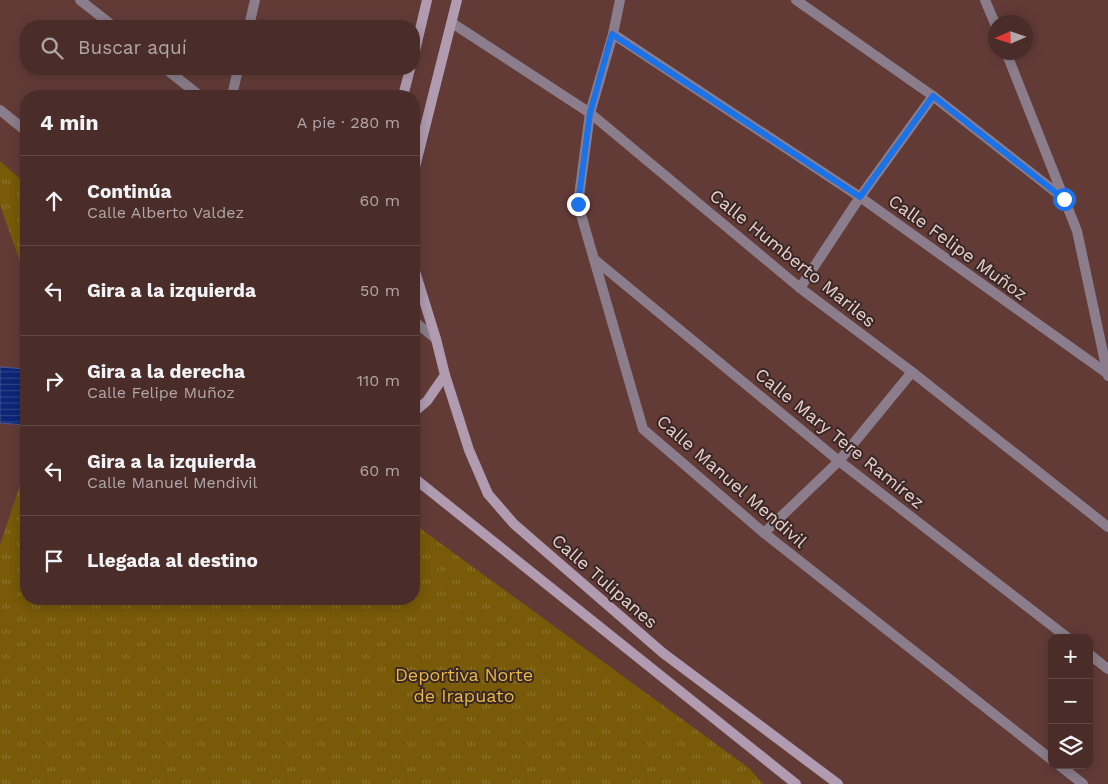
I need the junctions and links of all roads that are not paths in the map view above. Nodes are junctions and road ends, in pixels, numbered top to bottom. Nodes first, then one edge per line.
1 (80, 0) edge
2 (255, 0) edge
3 (427, 0) edge
4 (457, 0) edge
5 (620, 0) edge
6 (796, 0) edge
7 (985, 0) edge
8 (991, 15) edge
9 (105, 20) edge
10 (250, 20) edge
11 (452, 23) junction
12 (420, 30) edge
13 (612, 34) junction
14 (1009, 60) edge
15 (174, 75) edge
16 (237, 75) edge
17 (408, 75) edge
18 (192, 90) edge
19 (233, 90) edge
20 (405, 90) edge
21 (933, 96) junction
22 (0, 110) edge
23 (590, 113) junction
24 (20, 126) edge
25 (420, 148) edge
26 (860, 197) junction
27 (1064, 199) junction
28 (594, 259) junction
29 (420, 287) edge
30 (800, 288) junction
31 (420, 326) edge
32 (436, 339) junction
33 (912, 372) junction
34 (445, 375) junction
35 (1108, 375) edge
36 (420, 407) edge
37 (839, 461) junction
38 (420, 483) edge
39 (1108, 527) edge
40 (764, 533) junction
41 (1063, 634) edge
42 (1093, 657) edge
43 (1108, 669) edge
44 (1048, 757) edge
45 (1064, 769) edge
46 (796, 784) edge
47 (838, 784) edge
48 (1083, 784) edge

1 - 9 street
2 - 10 street
3 - 12 main road
4 - 11 main road
5 - 13 street, Calle Manuel Mendivil
6 - 21 street
7 - 8 street
11 - 23 street, Calle Humberto Mariles
11 - 25 main road
13 - 23 street, Calle Manuel Mendivil
13 - 26 street, Calle Felipe Muñoz
14 - 27 street
15 - 18 street
16 - 19 street
17 - 20 main road
21 - 26 street
21 - 27 street
22 - 24 street
23 - 28 street, Calle Manuel Mendivil
23 - 30 street, Calle Humberto Mariles
26 - 30 street
26 - 35 street, Calle Felipe Muñoz
27 - 35 street
28 - 37 street, Calle Mary Tere Ramírez
28 - 40 street, Calle Manuel Mendivil
29 - 32 main road, Calle Tulipanes
30 - 33 street, Calle Humberto Mariles
31 - 32 street
32 - 34 main road, Calle Tulipanes
33 - 37 street
33 - 39 street, Calle Humberto Mariles
34 - 36 main road
34 - 47 main road, Calle Tulipanes
37 - 40 street
37 - 41 street, Calle Mary Tere Ramírez
38 - 46 main road, Calle Tulipanes
40 - 44 street, Calle Manuel Mendivil
42 - 43 street
45 - 48 street

